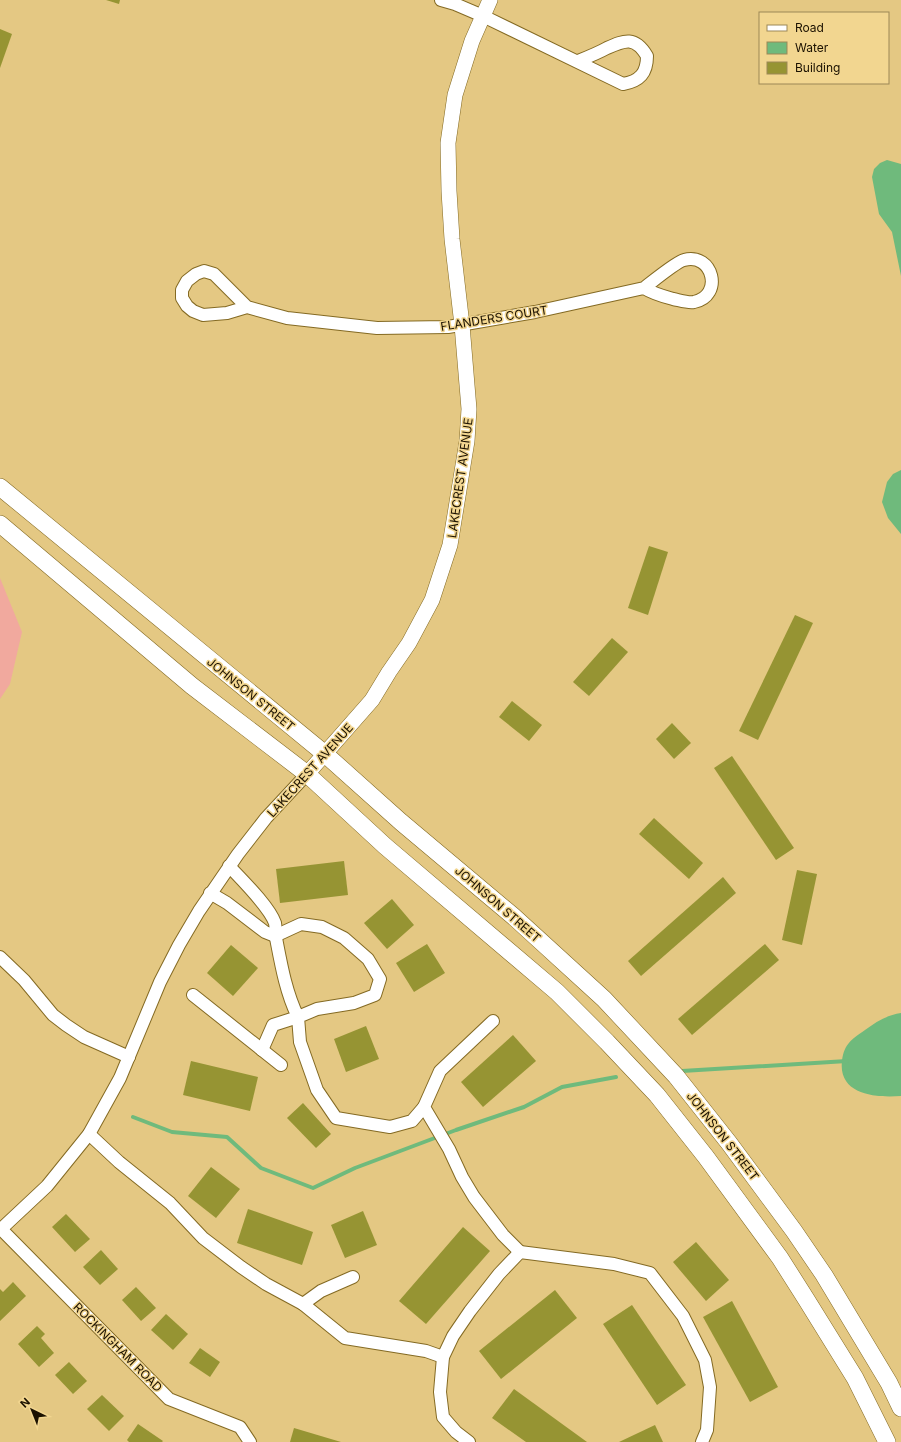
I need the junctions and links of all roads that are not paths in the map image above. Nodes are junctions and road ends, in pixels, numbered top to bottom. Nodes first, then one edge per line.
1 (441, 0) edge
2 (490, 0) edge
3 (483, 16) junction
4 (578, 61) junction
5 (644, 288) junction
6 (247, 307) junction
7 (462, 325) junction
8 (0, 487) edge
9 (0, 524) edge
10 (325, 754) junction
11 (307, 774) junction
12 (229, 866) junction
13 (210, 893) junction
14 (275, 936) junction
15 (0, 957) edge
16 (194, 995) dead end
17 (298, 1017) junction
18 (492, 1021) dead end
19 (262, 1050) junction
20 (129, 1057) junction
21 (281, 1065) dead end
22 (424, 1108) junction
23 (89, 1134) junction
24 (0, 1229) edge
25 (520, 1252) junction
26 (353, 1277) dead end
27 (303, 1304) junction
28 (443, 1357) junction
29 (901, 1408) edge
30 (250, 1442) edge
31 (469, 1442) edge
32 (702, 1442) edge
33 (887, 1442) edge

1 - 3 street
2 - 3 street, LAKECREST AVENUE
3 - 4 street
3 - 7 street, LAKECREST AVENUE
4 - 4 street
5 - 5 street, FLANDERS COURT
5 - 7 street, FLANDERS COURT
6 - 6 street, FLANDERS COURT
6 - 7 street, FLANDERS COURT
7 - 10 street, LAKECREST AVENUE
8 - 10 main road, JOHNSON STREET
9 - 11 main road
10 - 11 street, LAKECREST AVENUE
10 - 29 main road, JOHNSON STREET
11 - 12 street, LAKECREST AVENUE
11 - 33 main road
12 - 13 street, LAKECREST AVENUE
12 - 14 street
13 - 14 street
13 - 20 street, LAKECREST AVENUE
14 - 17 street
14 - 17 street
15 - 20 street
16 - 19 street
17 - 19 street
17 - 22 street
18 - 22 street
19 - 21 street
20 - 23 street, LAKECREST AVENUE
22 - 25 street
23 - 24 street, LAKECREST AVENUE
23 - 27 street
24 - 30 street, ROCKINGHAM ROAD
25 - 28 street
25 - 32 street
26 - 27 street
27 - 28 street
28 - 31 street

